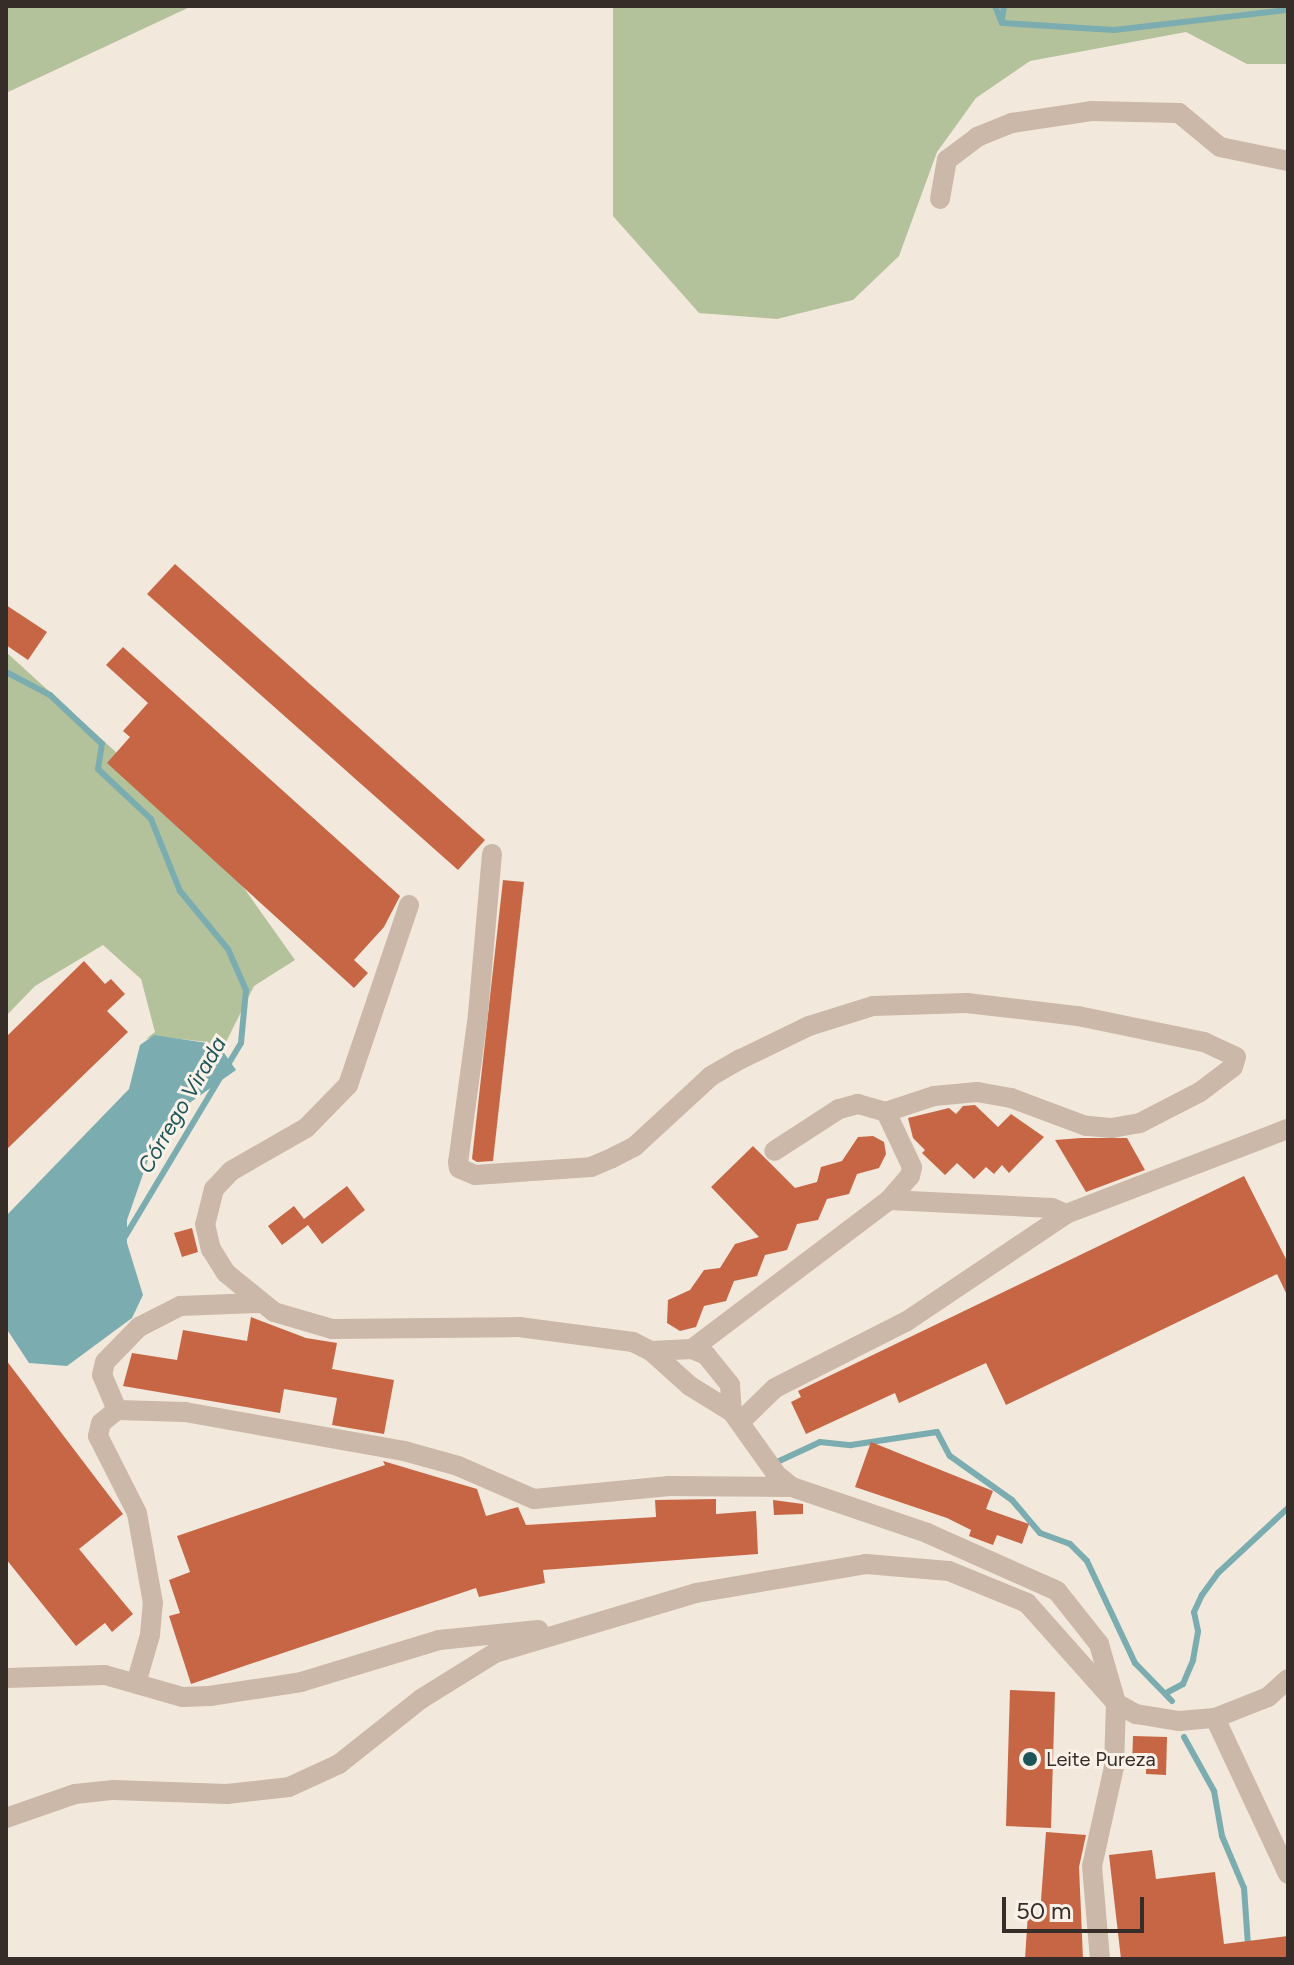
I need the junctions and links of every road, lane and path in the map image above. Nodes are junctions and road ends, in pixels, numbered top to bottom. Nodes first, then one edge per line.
1 (1288, 161) edge
2 (940, 199) dead end
3 (492, 854) dead end
4 (409, 905) dead end
5 (886, 1112) junction
6 (1288, 1129) edge
7 (774, 1151) dead end
8 (889, 1200) junction
9 (1066, 1214) junction
10 (259, 1303) junction
11 (692, 1349) junction
12 (651, 1351) junction
13 (117, 1410) junction
14 (736, 1416) junction
15 (792, 1487) junction
16 (573, 1626) junction
17 (6, 1678) edge
18 (1288, 1679) edge
19 (137, 1680) junction
20 (1116, 1703) junction
21 (1215, 1718) junction
22 (6, 1818) edge
23 (1288, 1874) edge
24 (1100, 1959) edge

1 - 2 street
3 - 5 street
4 - 10 street
5 - 7 street
5 - 8 street
6 - 9 street
8 - 9 street
8 - 11 street
9 - 14 street
10 - 12 street
10 - 13 street
11 - 12 street
11 - 14 street
12 - 14 street
13 - 15 street
13 - 19 street
14 - 15 street
15 - 20 street
16 - 19 street
16 - 20 street
16 - 22 street
17 - 19 street
18 - 21 street
20 - 21 street
20 - 24 street
21 - 23 street

